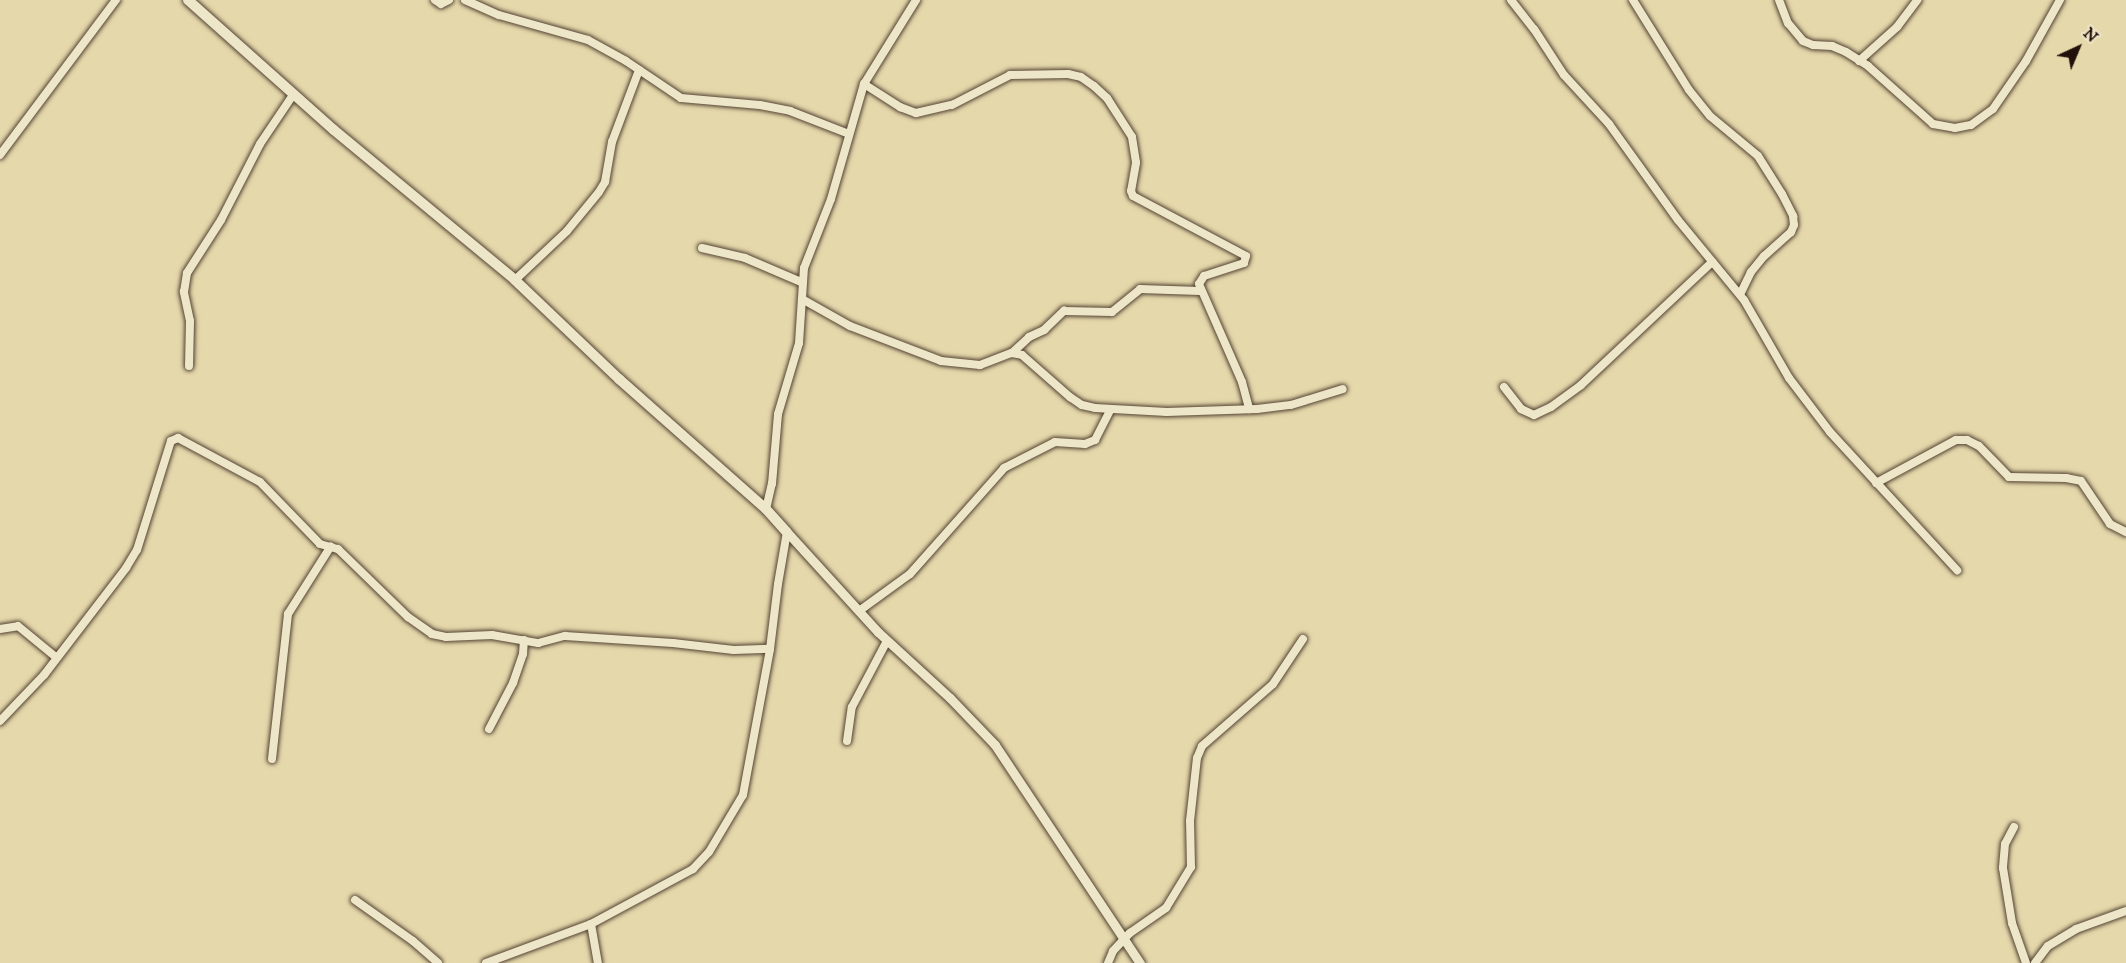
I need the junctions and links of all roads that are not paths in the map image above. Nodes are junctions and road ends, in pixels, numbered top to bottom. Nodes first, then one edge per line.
1 (116, 0) edge
2 (188, 0) edge
3 (435, 0) edge
4 (449, 0) edge
5 (465, 0) edge
6 (916, 0) edge
7 (1511, 0) edge
8 (1633, 0) edge
9 (1779, 0) edge
10 (1917, 0) edge
11 (2060, 0) edge
12 (1859, 61) junction
13 (639, 70) junction
14 (864, 84) junction
15 (293, 95) junction
16 (849, 134) junction
17 (0, 155) edge
18 (702, 248) dead end
19 (1712, 262) junction
20 (516, 280) junction
21 (801, 282) junction
22 (1200, 291) junction
23 (1740, 295) junction
24 (801, 299) junction
25 (1012, 353) junction
26 (189, 366) dead end
27 (1504, 387) dead end
28 (1343, 389) dead end
29 (1249, 409) junction
30 (1110, 410) junction
31 (1876, 483) junction
32 (766, 509) junction
33 (787, 532) junction
34 (2126, 532) edge
35 (331, 546) junction
36 (1957, 570) dead end
37 (859, 611) junction
38 (0, 629) edge
39 (1303, 639) dead end
40 (524, 640) junction
41 (887, 641) junction
42 (770, 649) junction
43 (57, 658) junction
44 (0, 722) edge
45 (489, 729) dead end
46 (847, 741) dead end
47 (272, 759) dead end
48 (2014, 827) dead end
49 (355, 900) dead end
50 (2126, 910) edge
51 (591, 924) junction
52 (1125, 938) junction
53 (438, 963) edge
54 (486, 963) edge
55 (598, 963) edge
56 (1108, 963) edge
57 (1140, 963) edge
58 (2026, 963) edge
59 (2035, 963) edge

1 - 17 street
2 - 15 main road
3 - 4 street
5 - 13 street
6 - 14 street
7 - 19 street
8 - 23 street
9 - 12 street
10 - 12 street
11 - 12 street
13 - 16 street
13 - 20 street
14 - 16 street
14 - 22 street
15 - 20 main road
15 - 26 street
16 - 21 street
18 - 21 street
19 - 23 street
19 - 27 street
20 - 32 main road
21 - 24 street
22 - 25 street
22 - 29 street
23 - 31 street
24 - 25 street
24 - 32 street
25 - 30 street
28 - 29 street
29 - 30 street
30 - 37 street
31 - 34 street
31 - 36 street
32 - 33 main road
33 - 37 street
33 - 42 street
35 - 40 street
35 - 43 street
35 - 47 street
37 - 41 street
38 - 43 street
39 - 52 street
40 - 42 street
40 - 45 street
41 - 46 street
41 - 52 street
42 - 51 street
43 - 44 street
48 - 58 street
49 - 53 street
50 - 59 street
51 - 54 street
51 - 55 street
52 - 56 street
52 - 57 street

